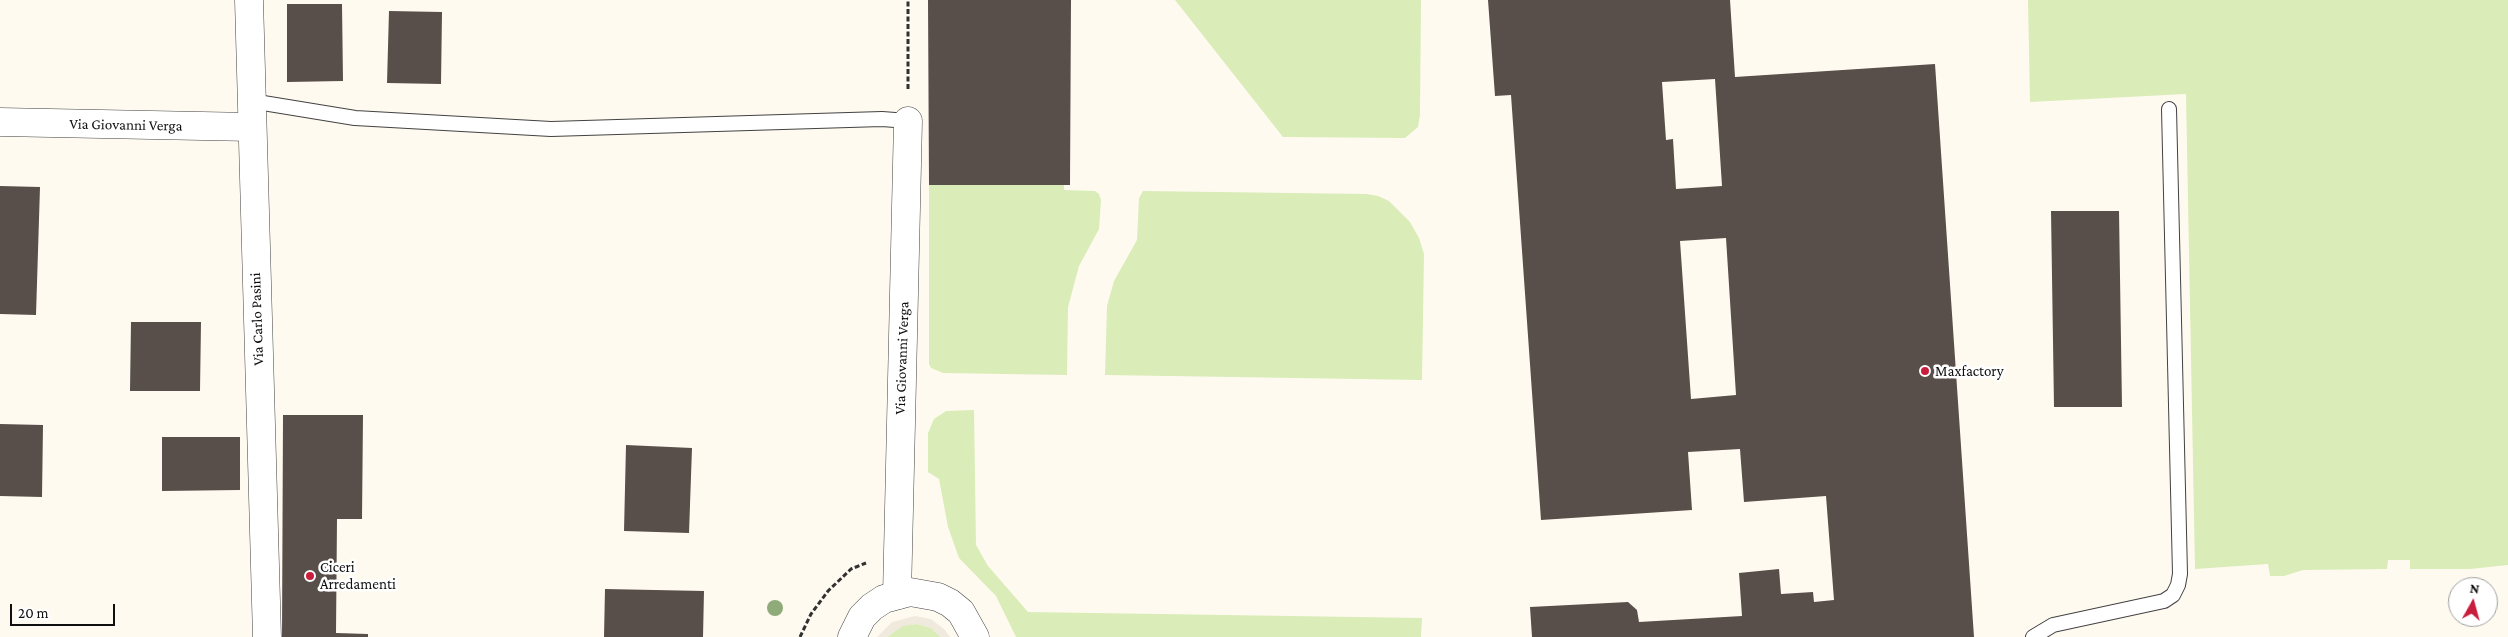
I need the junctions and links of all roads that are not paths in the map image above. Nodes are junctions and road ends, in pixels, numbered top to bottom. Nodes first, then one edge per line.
1 (249, 0) edge
2 (2169, 109) dead end
3 (251, 114) junction
4 (908, 121) joint
5 (0, 122) edge
6 (897, 595) junction
7 (267, 637) edge
8 (852, 637) edge
9 (975, 637) edge
10 (2033, 637) edge

1 - 3 street, Via Carlo Pasini
2 - 10 lane
3 - 4 lane
3 - 5 street, Via Giovanni Verga
3 - 7 street, Via Carlo Pasini
4 - 6 street, Via Giovanni Verga
6 - 8 street
6 - 9 street

